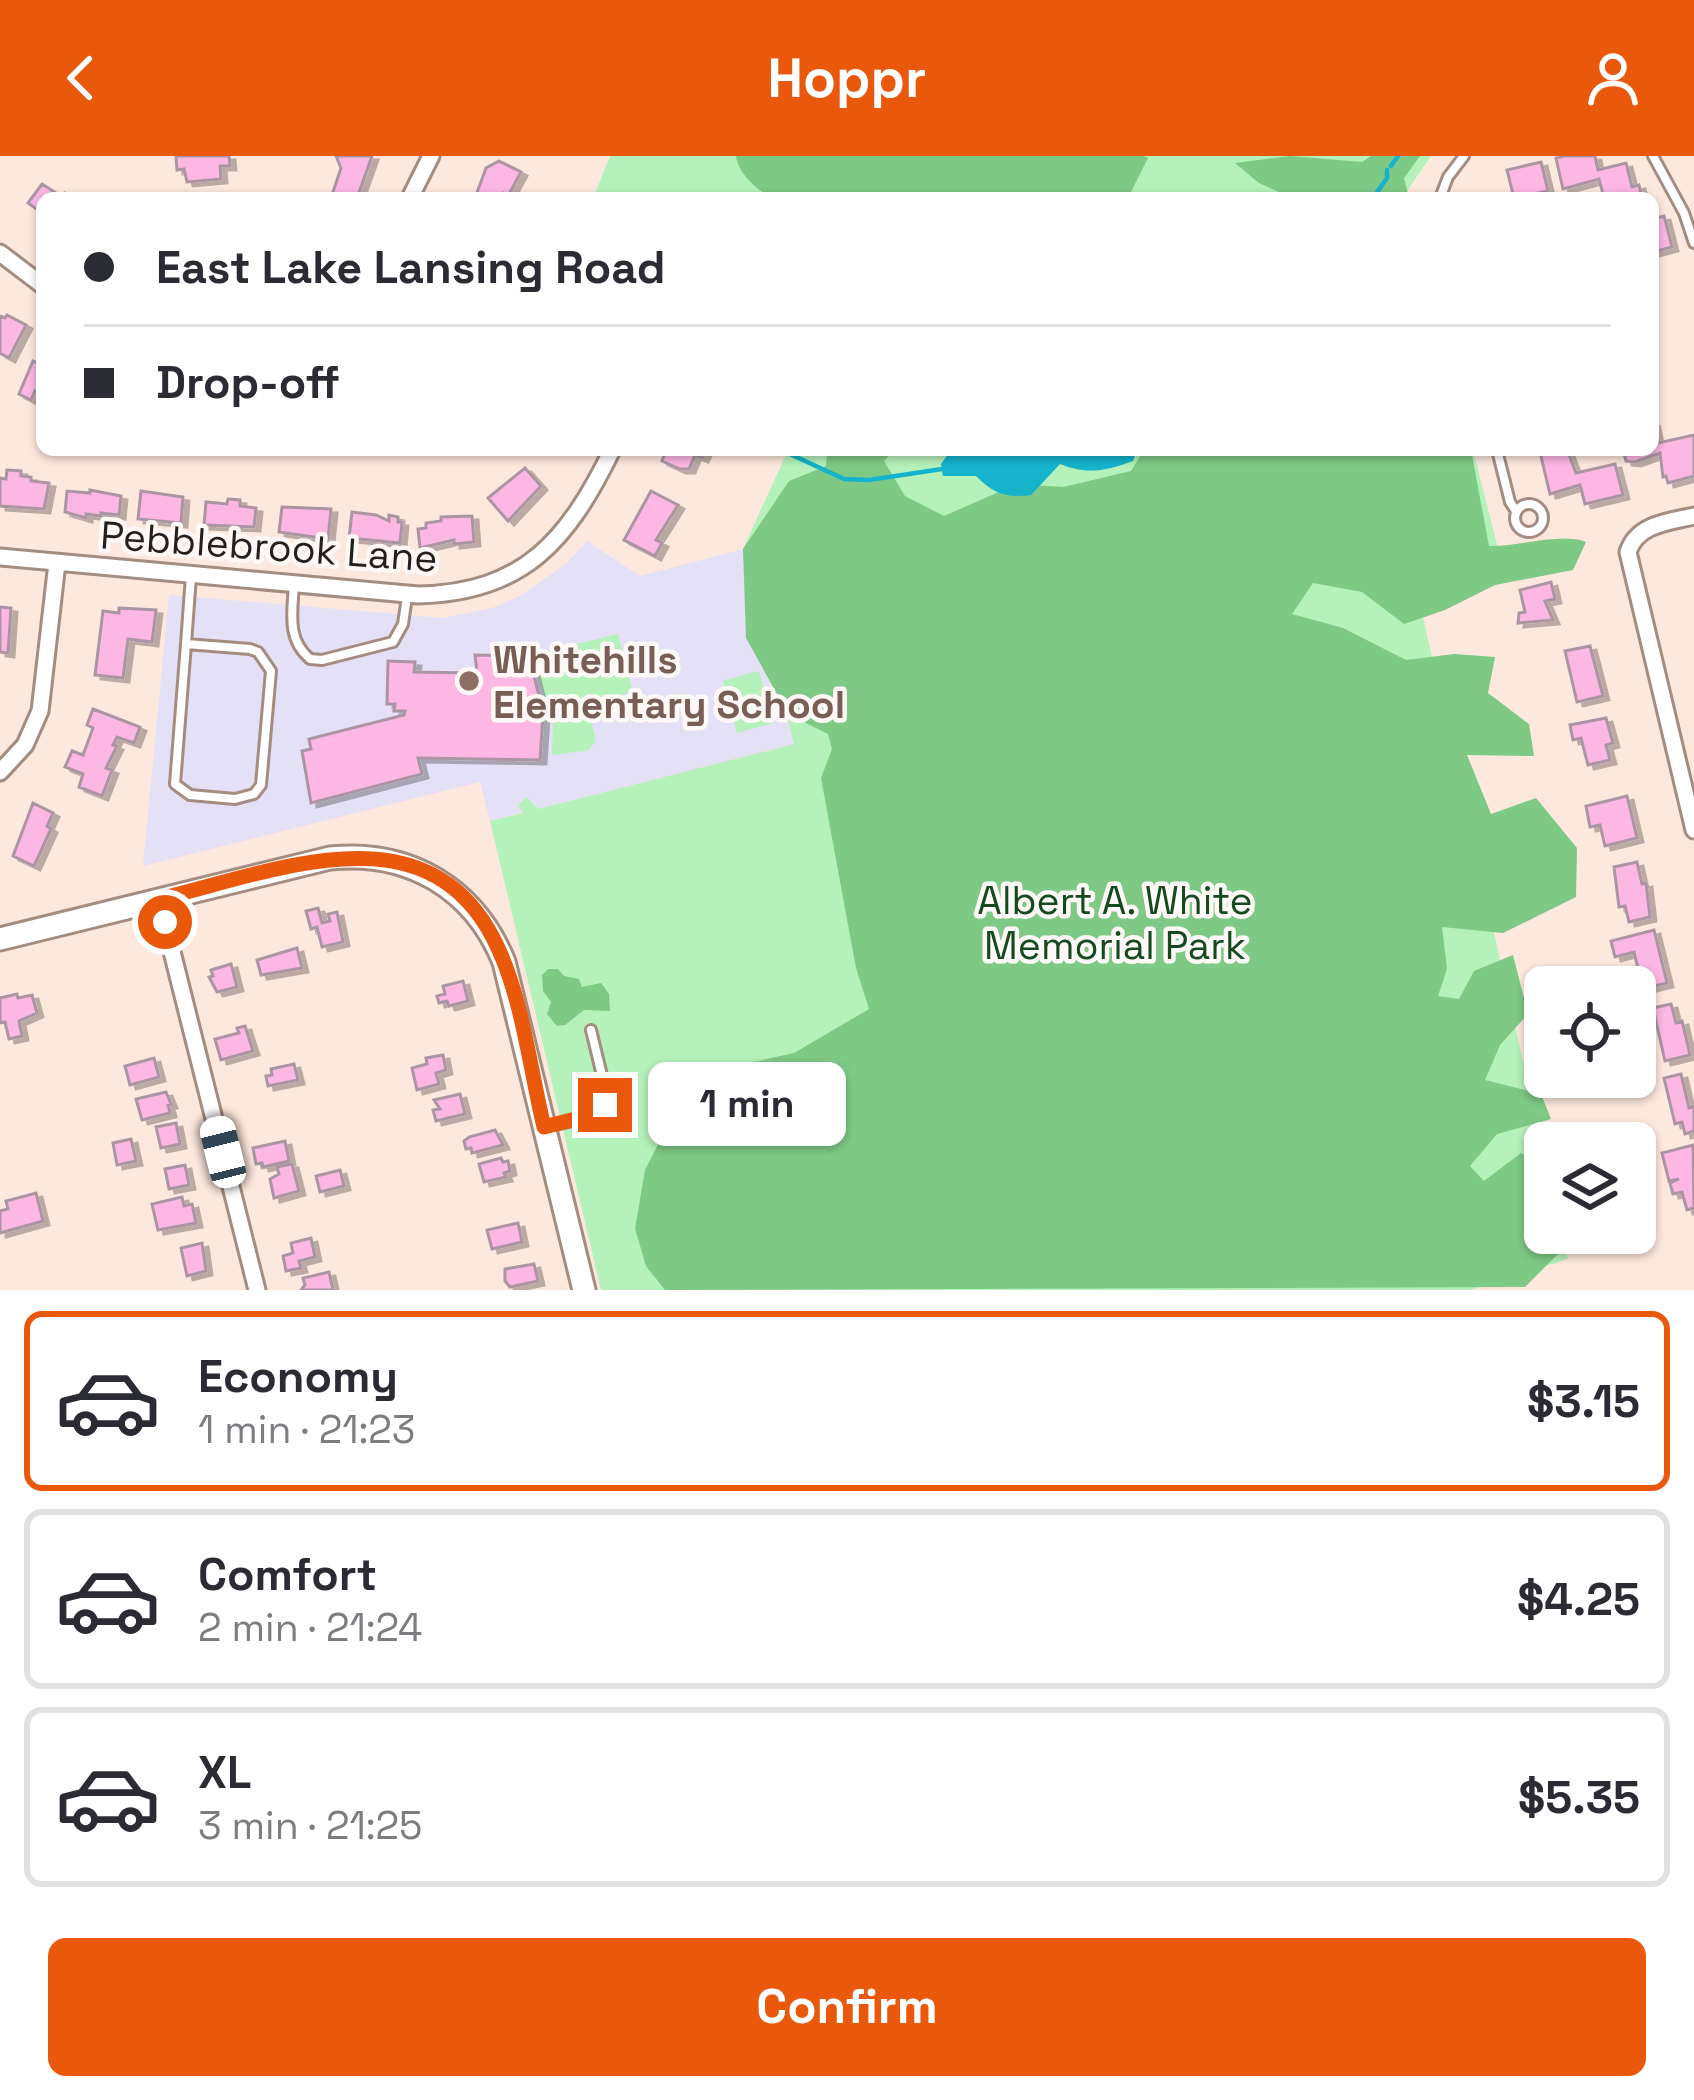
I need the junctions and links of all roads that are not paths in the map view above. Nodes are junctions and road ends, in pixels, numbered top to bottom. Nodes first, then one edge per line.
1 (430, 156) edge
2 (1464, 156) edge
3 (1653, 156) edge
4 (413, 192) edge
5 (1442, 192) edge
6 (1694, 243) edge
7 (0, 253) edge
8 (36, 280) edge
9 (608, 456) edge
10 (1498, 456) edge
11 (1516, 511) dead end
12 (1694, 516) edge
13 (0, 556) edge
14 (57, 562) junction
15 (191, 575) junction
16 (295, 584) junction
17 (408, 595) junction
18 (186, 644) junction
19 (0, 772) edge
20 (1694, 830) edge
21 (159, 899) junction
22 (0, 939) edge
23 (591, 1030) dead end
24 (544, 1127) junction
25 (257, 1290) edge
26 (584, 1290) edge

1 - 4 street
2 - 5 lane
3 - 6 lane
7 - 8 street
9 - 17 street, Pebblebrook Lane
10 - 11 lane
12 - 20 street
13 - 14 street, Pebblebrook Lane
14 - 15 street, Pebblebrook Lane
14 - 19 street
15 - 16 street, Pebblebrook Lane
15 - 18 lane
16 - 17 street, Pebblebrook Lane
16 - 17 lane
18 - 18 lane
21 - 22 main road
21 - 24 main road
21 - 25 street
23 - 24 lane
24 - 26 main road

